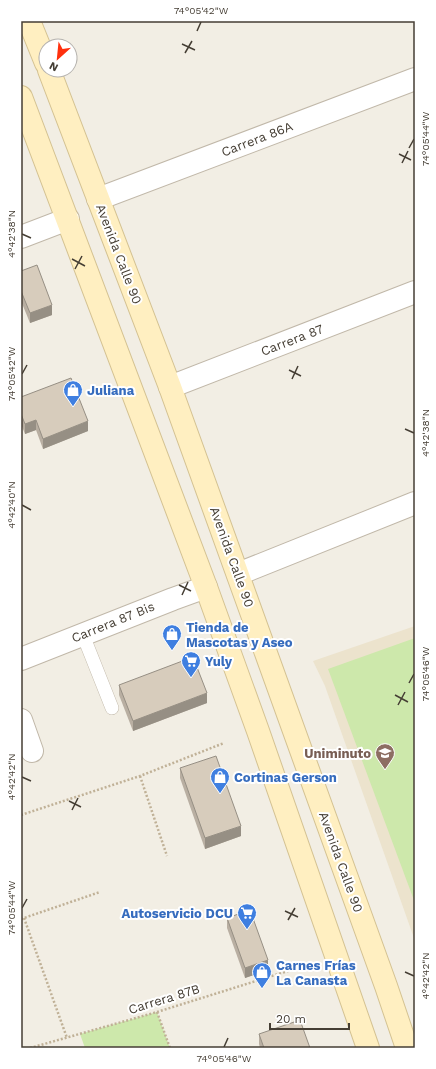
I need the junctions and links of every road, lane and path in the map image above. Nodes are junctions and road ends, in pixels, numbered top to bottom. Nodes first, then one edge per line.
1 (29, 21) edge
2 (38, 43) edge
3 (51, 78) edge
4 (415, 79) edge
5 (21, 97) edge
6 (98, 199) junction
7 (68, 219) junction
8 (21, 237) edge
9 (415, 292) edge
10 (170, 388) junction
11 (415, 503) edge
12 (238, 574) junction
13 (206, 587) junction
14 (83, 635) junction
15 (21, 659) edge
16 (112, 708) dead end
17 (21, 720) edge
18 (224, 743) dead end
19 (32, 751) dead end
20 (140, 776) junction
21 (21, 815) edge
22 (167, 856) dead end
23 (100, 892) dead end
24 (23, 918) edge
25 (304, 966) dead end
26 (157, 1012) junction
27 (67, 1038) junction
28 (30, 1048) edge
29 (170, 1048) edge
30 (368, 1048) edge
31 (407, 1048) edge

1 - 2 main road
3 - 6 main road, Avenida Calle 90
4 - 6 street, Carrera 86A
5 - 7 main road
6 - 10 main road, Avenida Calle 90
7 - 8 street
7 - 13 main road
9 - 10 street, Carrera 87
10 - 12 main road, Avenida Calle 90
11 - 12 street
12 - 31 main road, Avenida Calle 90
13 - 14 street, Carrera 87 Bis
13 - 30 main road
14 - 15 street, Carrera 87 Bis
14 - 16 lane
17 - 19 street
18 - 20 path
20 - 21 path
20 - 22 path
23 - 24 path
24 - 27 path
25 - 26 path, Carrera 87B
26 - 27 path, Carrera 87B
26 - 29 path
27 - 28 path, Carrera 87B

